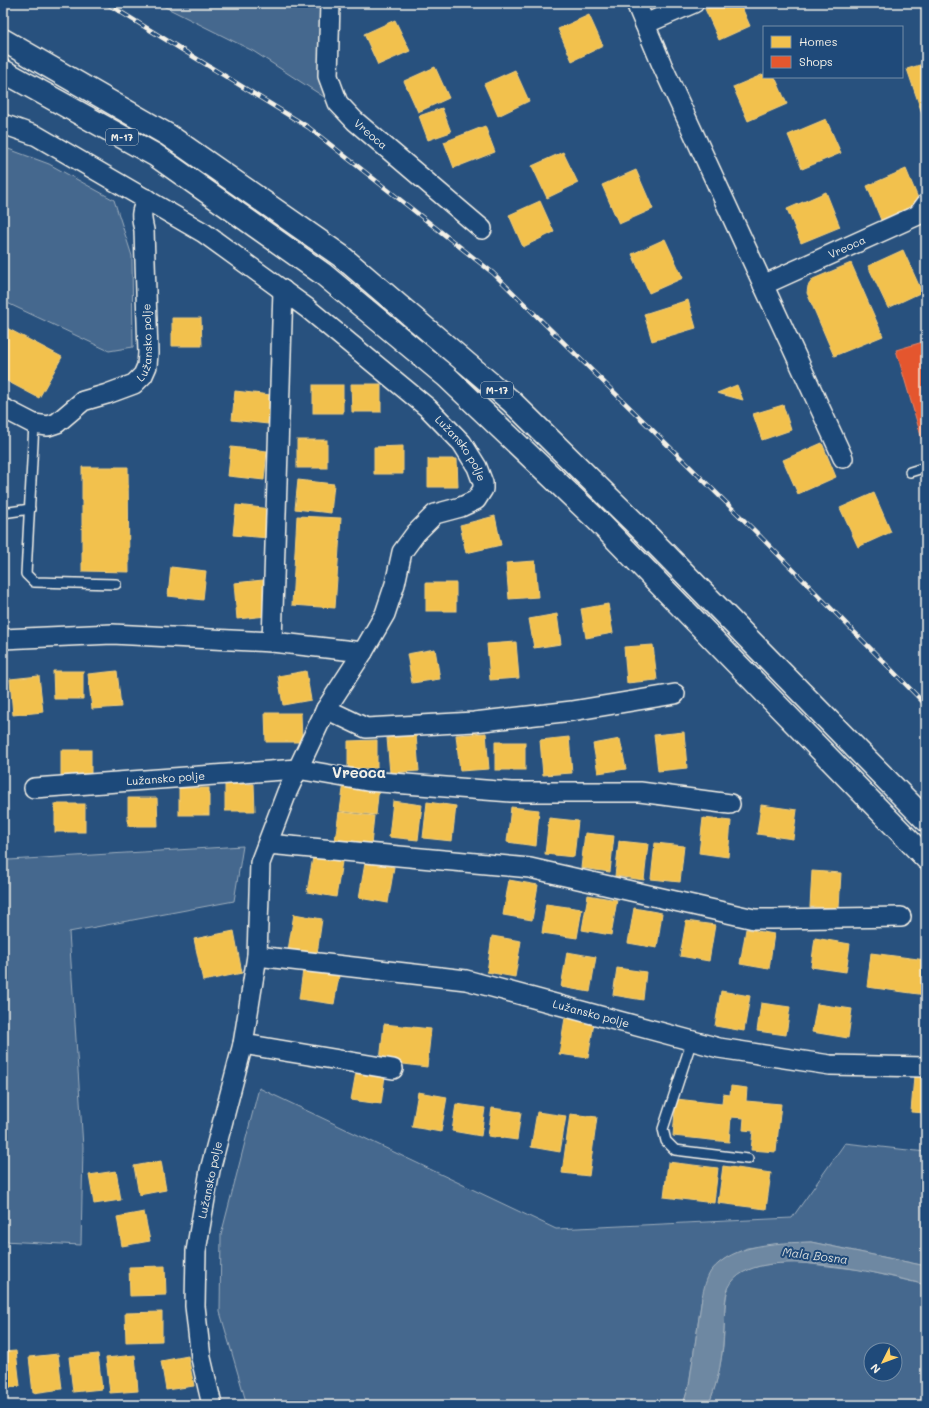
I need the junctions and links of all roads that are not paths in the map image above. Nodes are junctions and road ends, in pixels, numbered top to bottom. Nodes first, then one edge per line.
1 (330, 3) edge
2 (636, 3) edge
3 (694, 3) edge
4 (645, 24) junction
5 (3, 40) edge
6 (3, 71) edge
7 (3, 124) edge
8 (146, 199) junction
9 (926, 204) edge
10 (482, 229) dead end
11 (763, 285) junction
12 (283, 290) junction
13 (3, 408) edge
14 (34, 424) junction
15 (843, 458) dead end
16 (926, 467) edge
17 (910, 472) dead end
18 (30, 509) junction
19 (3, 514) edge
20 (116, 584) dead end
21 (3, 639) edge
22 (272, 642) junction
23 (363, 652) junction
24 (675, 694) dead end
25 (326, 709) junction
26 (297, 769) junction
27 (34, 788) dead end
28 (730, 804) dead end
29 (926, 820) edge
30 (268, 844) junction
31 (926, 858) edge
32 (901, 917) dead end
33 (256, 956) junction
34 (692, 1040) junction
35 (243, 1044) junction
36 (926, 1067) edge
37 (393, 1069) dead end
38 (748, 1159) dead end
39 (212, 1405) edge

1 - 10 street, Vreoca
2 - 4 street
3 - 4 street
4 - 11 street
5 - 29 highway, M-17
6 - 31 highway, M-17
7 - 8 street, Lužansko polje
8 - 12 street, Lužansko polje
8 - 14 street, Lužansko polje
9 - 11 street, Vreoca
11 - 15 street
12 - 22 street
12 - 23 street, Lužansko polje
13 - 14 street, Lužansko polje
14 - 18 lane
16 - 17 lane
18 - 19 lane
18 - 20 lane
21 - 22 street
22 - 23 street
23 - 25 street, Lužansko polje
24 - 25 street
25 - 26 street, Lužansko polje
26 - 27 street, Lužansko polje
26 - 28 street, Lužansko polje
26 - 30 street, Lužansko polje
30 - 32 street
30 - 33 street, Lužansko polje
33 - 34 street, Lužansko polje
33 - 35 street, Lužansko polje
34 - 36 street, Lužansko polje
34 - 38 lane
35 - 37 street
35 - 39 street, Lužansko polje

